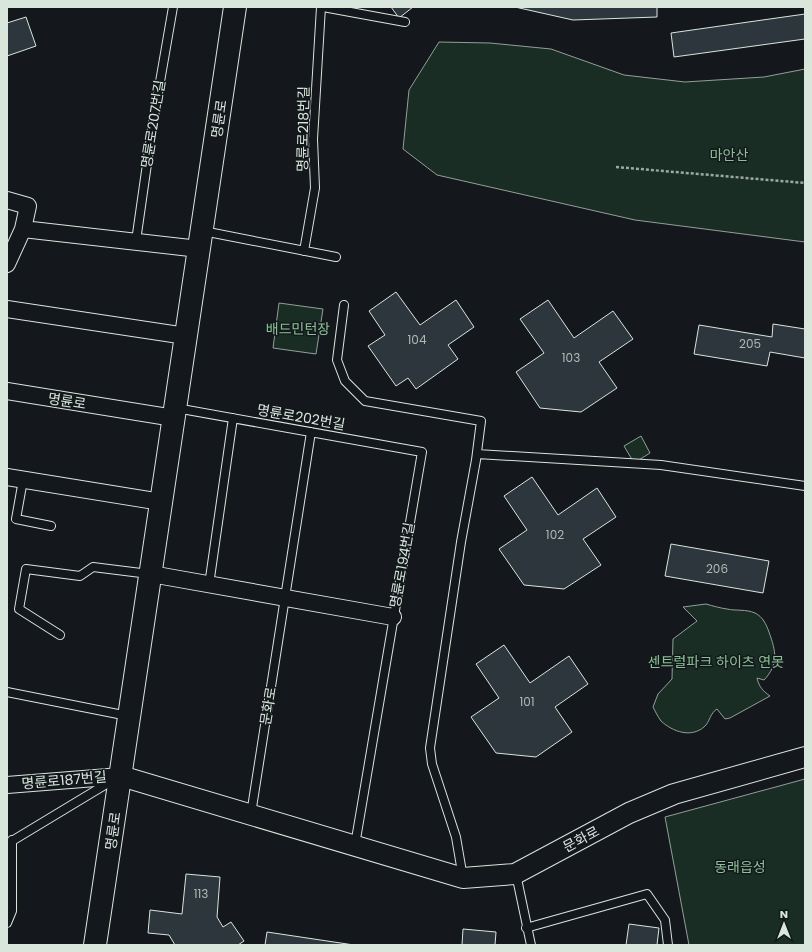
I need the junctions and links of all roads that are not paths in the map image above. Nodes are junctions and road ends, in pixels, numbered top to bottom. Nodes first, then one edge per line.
1 (173, 7) edge
2 (235, 7) edge
3 (326, 7) edge
4 (405, 22) dead end
5 (7, 200) edge
6 (23, 229) junction
7 (201, 240) junction
8 (136, 241) junction
9 (304, 251) junction
10 (336, 257) dead end
11 (7, 264) edge
12 (344, 305) dead end
13 (7, 310) edge
14 (186, 336) junction
15 (7, 392) edge
16 (175, 413) junction
17 (233, 418) junction
18 (311, 432) junction
19 (422, 452) joint
20 (477, 454) junction
21 (7, 477) edge
22 (23, 480) junction
23 (805, 486) edge
24 (162, 502) junction
25 (51, 526) dead end
26 (151, 574) junction
27 (209, 585) junction
28 (285, 598) junction
29 (393, 617) junction
30 (60, 635) dead end
31 (7, 692) edge
32 (130, 716) junction
33 (805, 757) edge
34 (121, 776) junction
35 (7, 785) edge
36 (251, 814) junction
37 (9, 842) edge
38 (355, 845) junction
39 (516, 874) junction
40 (463, 878) junction
41 (7, 923) edge
42 (526, 928) junction
43 (95, 945) edge
44 (530, 945) edge
45 (668, 945) edge

1 - 8 lane, 명륜로207번길
2 - 7 main road, 명륜로
3 - 4 lane, 명륜로218번길
3 - 9 lane, 명륜로218번길
5 - 6 street
6 - 8 street
6 - 11 street
7 - 8 street
7 - 9 lane
7 - 14 main road, 명륜로
9 - 10 lane
12 - 20 lane
13 - 14 street
14 - 16 main road, 명륜로
15 - 16 street, 명륜로
16 - 17 lane, 명륜로202번길
16 - 24 main road, 명륜로
17 - 18 lane, 명륜로202번길
17 - 27 lane
18 - 19 lane, 명륜로202번길
18 - 28 lane
19 - 29 lane, 명륜로194번길
20 - 23 lane
20 - 40 lane
21 - 22 street
22 - 24 street
22 - 25 lane
24 - 26 main road, 명륜로
26 - 27 street, 명륜로194번길
26 - 30 lane
26 - 32 main road, 명륜로
27 - 28 street, 명륜로194번길
28 - 29 street, 명륜로194번길
28 - 36 lane, 문화로
29 - 38 lane
31 - 32 lane
32 - 34 main road, 명륜로
33 - 39 street, 문화로
34 - 35 street, 명륜로187번길
34 - 36 street, 문화로
34 - 37 lane
34 - 43 main road, 명륜로
36 - 38 street, 문화로
37 - 41 lane
38 - 40 street, 문화로
39 - 40 street, 문화로
39 - 42 lane
42 - 44 lane
42 - 45 lane

